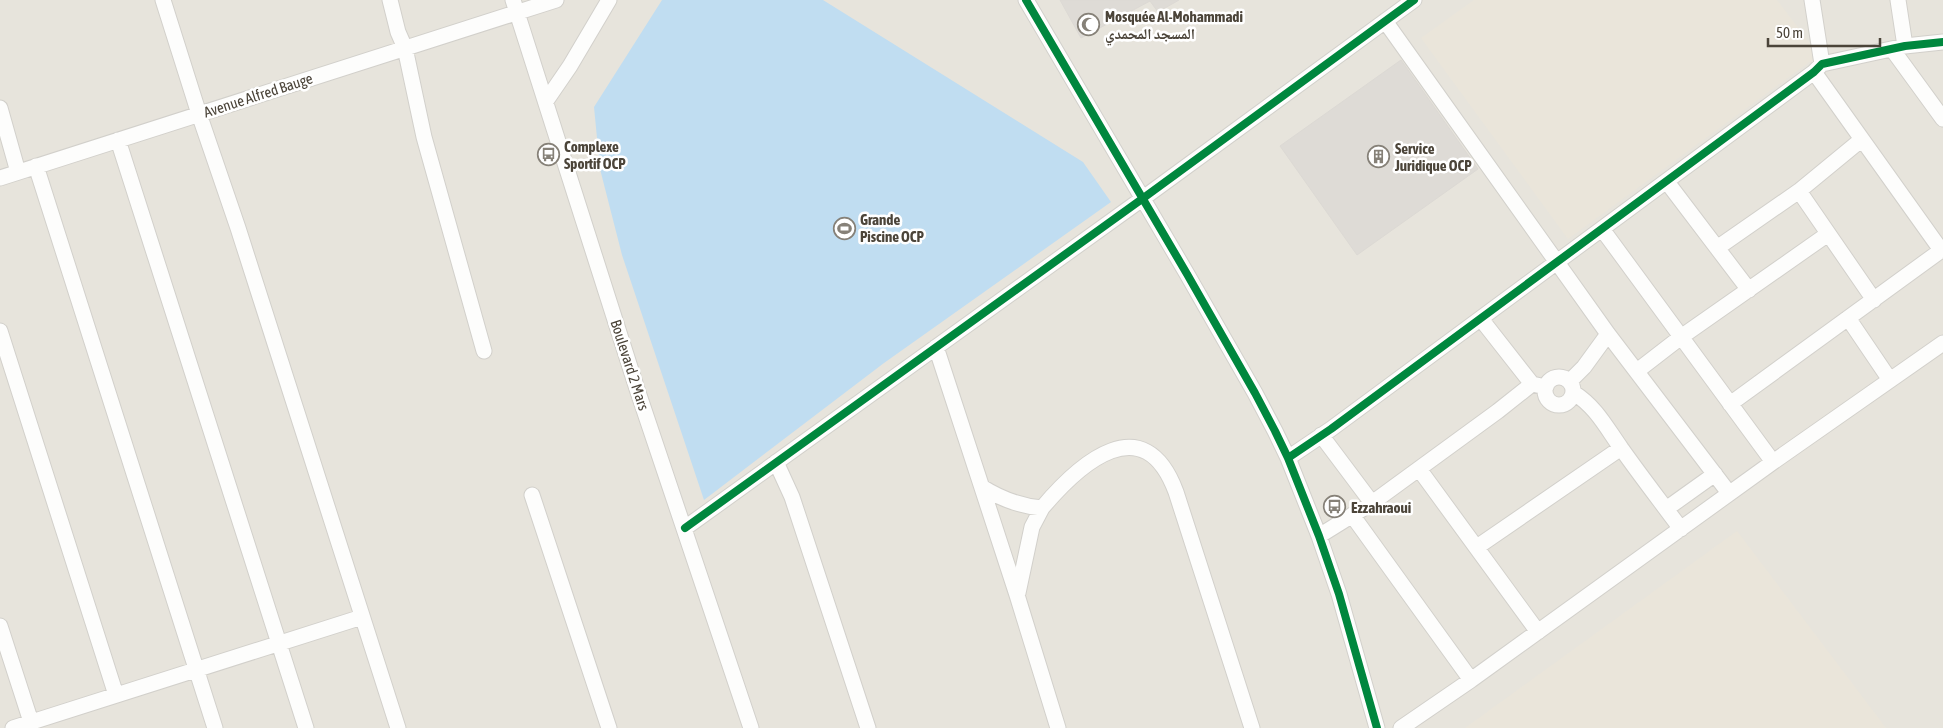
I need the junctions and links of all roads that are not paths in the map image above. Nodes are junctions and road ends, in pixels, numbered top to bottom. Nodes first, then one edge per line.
1 (164, 0) edge
2 (390, 0) edge
3 (556, 0) edge
4 (609, 0) edge
5 (1026, 0) edge
6 (1414, 0) edge
7 (1812, 0) edge
8 (1898, 0) edge
9 (515, 6) edge
10 (1385, 21) junction
11 (1943, 42) edge
12 (1898, 47) junction
13 (405, 48) junction
14 (1818, 68) junction
15 (546, 101) junction
16 (0, 108) edge
17 (198, 114) junction
18 (1943, 119) edge
19 (118, 140) junction
20 (1861, 140) junction
21 (36, 166) junction
22 (18, 172) junction
23 (0, 178) edge
24 (1667, 182) junction
25 (1799, 191) junction
26 (1142, 199) junction
27 (1602, 228) junction
28 (1828, 234) junction
29 (1717, 248) junction
30 (1942, 250) edge
31 (1557, 263) junction
32 (1749, 290) junction
33 (1874, 300) junction
34 (1848, 318) junction
35 (1481, 319) junction
36 (0, 331) edge
37 (1608, 334) junction
38 (1681, 337) junction
39 (1943, 342) edge
40 (936, 347) junction
41 (484, 351) dead end
42 (1637, 372) junction
43 (1890, 380) junction
44 (1539, 386) junction
45 (1572, 387) junction
46 (1730, 404) junction
47 (1321, 436) junction
48 (1621, 448) junction
49 (1288, 458) junction
50 (776, 462) junction
51 (1773, 462) junction
52 (1419, 469) junction
53 (1715, 474) junction
54 (982, 487) junction
55 (1729, 493) junction
56 (532, 495) dead end
57 (1372, 503) junction
58 (1042, 508) junction
59 (1666, 509) junction
60 (1352, 515) junction
61 (685, 528) junction
62 (1680, 529) junction
63 (1319, 536) junction
64 (1477, 547) junction
65 (1017, 595) junction
66 (362, 617) junction
67 (0, 626) edge
68 (1538, 632) junction
69 (278, 643) junction
70 (198, 670) junction
71 (1471, 680) junction
72 (116, 695) junction
73 (32, 725) edge
74 (13, 728) edge
75 (216, 728) edge
76 (306, 728) edge
77 (398, 728) edge
78 (609, 728) edge
79 (751, 728) edge
80 (868, 728) edge
81 (1058, 728) edge
82 (1252, 728) edge
83 (1377, 728) edge
84 (1402, 728) edge

1 - 17 street
2 - 13 street
3 - 9 street, Avenue Alfred Bauge
4 - 15 street
5 - 26 street
6 - 10 street
7 - 14 street
8 - 12 street
9 - 13 street, Avenue Alfred Bauge
9 - 15 street, Boulevard 2 Mars
10 - 26 street
10 - 31 street
11 - 12 street
12 - 14 street
12 - 18 street
13 - 17 street, Avenue Alfred Bauge
13 - 41 street
14 - 20 street
14 - 24 street
15 - 61 street, Boulevard 2 Mars
16 - 22 street
17 - 19 street, Avenue Alfred Bauge
17 - 66 street
19 - 21 street, Avenue Alfred Bauge
19 - 69 street
20 - 25 street
20 - 30 street
21 - 22 street, Avenue Alfred Bauge
21 - 70 street
22 - 23 street, Avenue Alfred Bauge
24 - 27 street
24 - 29 street
25 - 28 street
25 - 29 street
26 - 40 street
26 - 49 street
27 - 31 street
27 - 38 street
28 - 32 street
28 - 33 street
29 - 32 street
30 - 33 street
31 - 35 street
31 - 37 street
32 - 38 street
33 - 34 street
34 - 43 street
34 - 46 street
35 - 44 street
35 - 47 street
36 - 72 street
37 - 42 street
37 - 45 street
38 - 42 street
38 - 46 street
39 - 43 street
40 - 50 street
40 - 54 street
42 - 53 street
43 - 51 street
44 - 45 street
44 - 45 street
44 - 52 street
45 - 48 street
46 - 51 street
47 - 49 street
47 - 57 street
48 - 59 street
48 - 64 street
49 - 63 street
50 - 61 street
50 - 80 street
51 - 55 street
52 - 57 street
52 - 64 street
53 - 55 street
53 - 59 street
54 - 58 street
54 - 65 street
55 - 62 street
56 - 78 street
57 - 60 street
58 - 65 street
58 - 82 street
59 - 62 street
60 - 63 street
60 - 71 street
61 - 79 street, Boulevard 2 Mars
62 - 68 street
63 - 83 street
64 - 68 street
65 - 81 street
66 - 69 street
66 - 77 street
67 - 73 street
68 - 71 street
69 - 70 street
69 - 76 street
70 - 72 street
70 - 75 street
71 - 84 street
72 - 73 street
73 - 74 street

